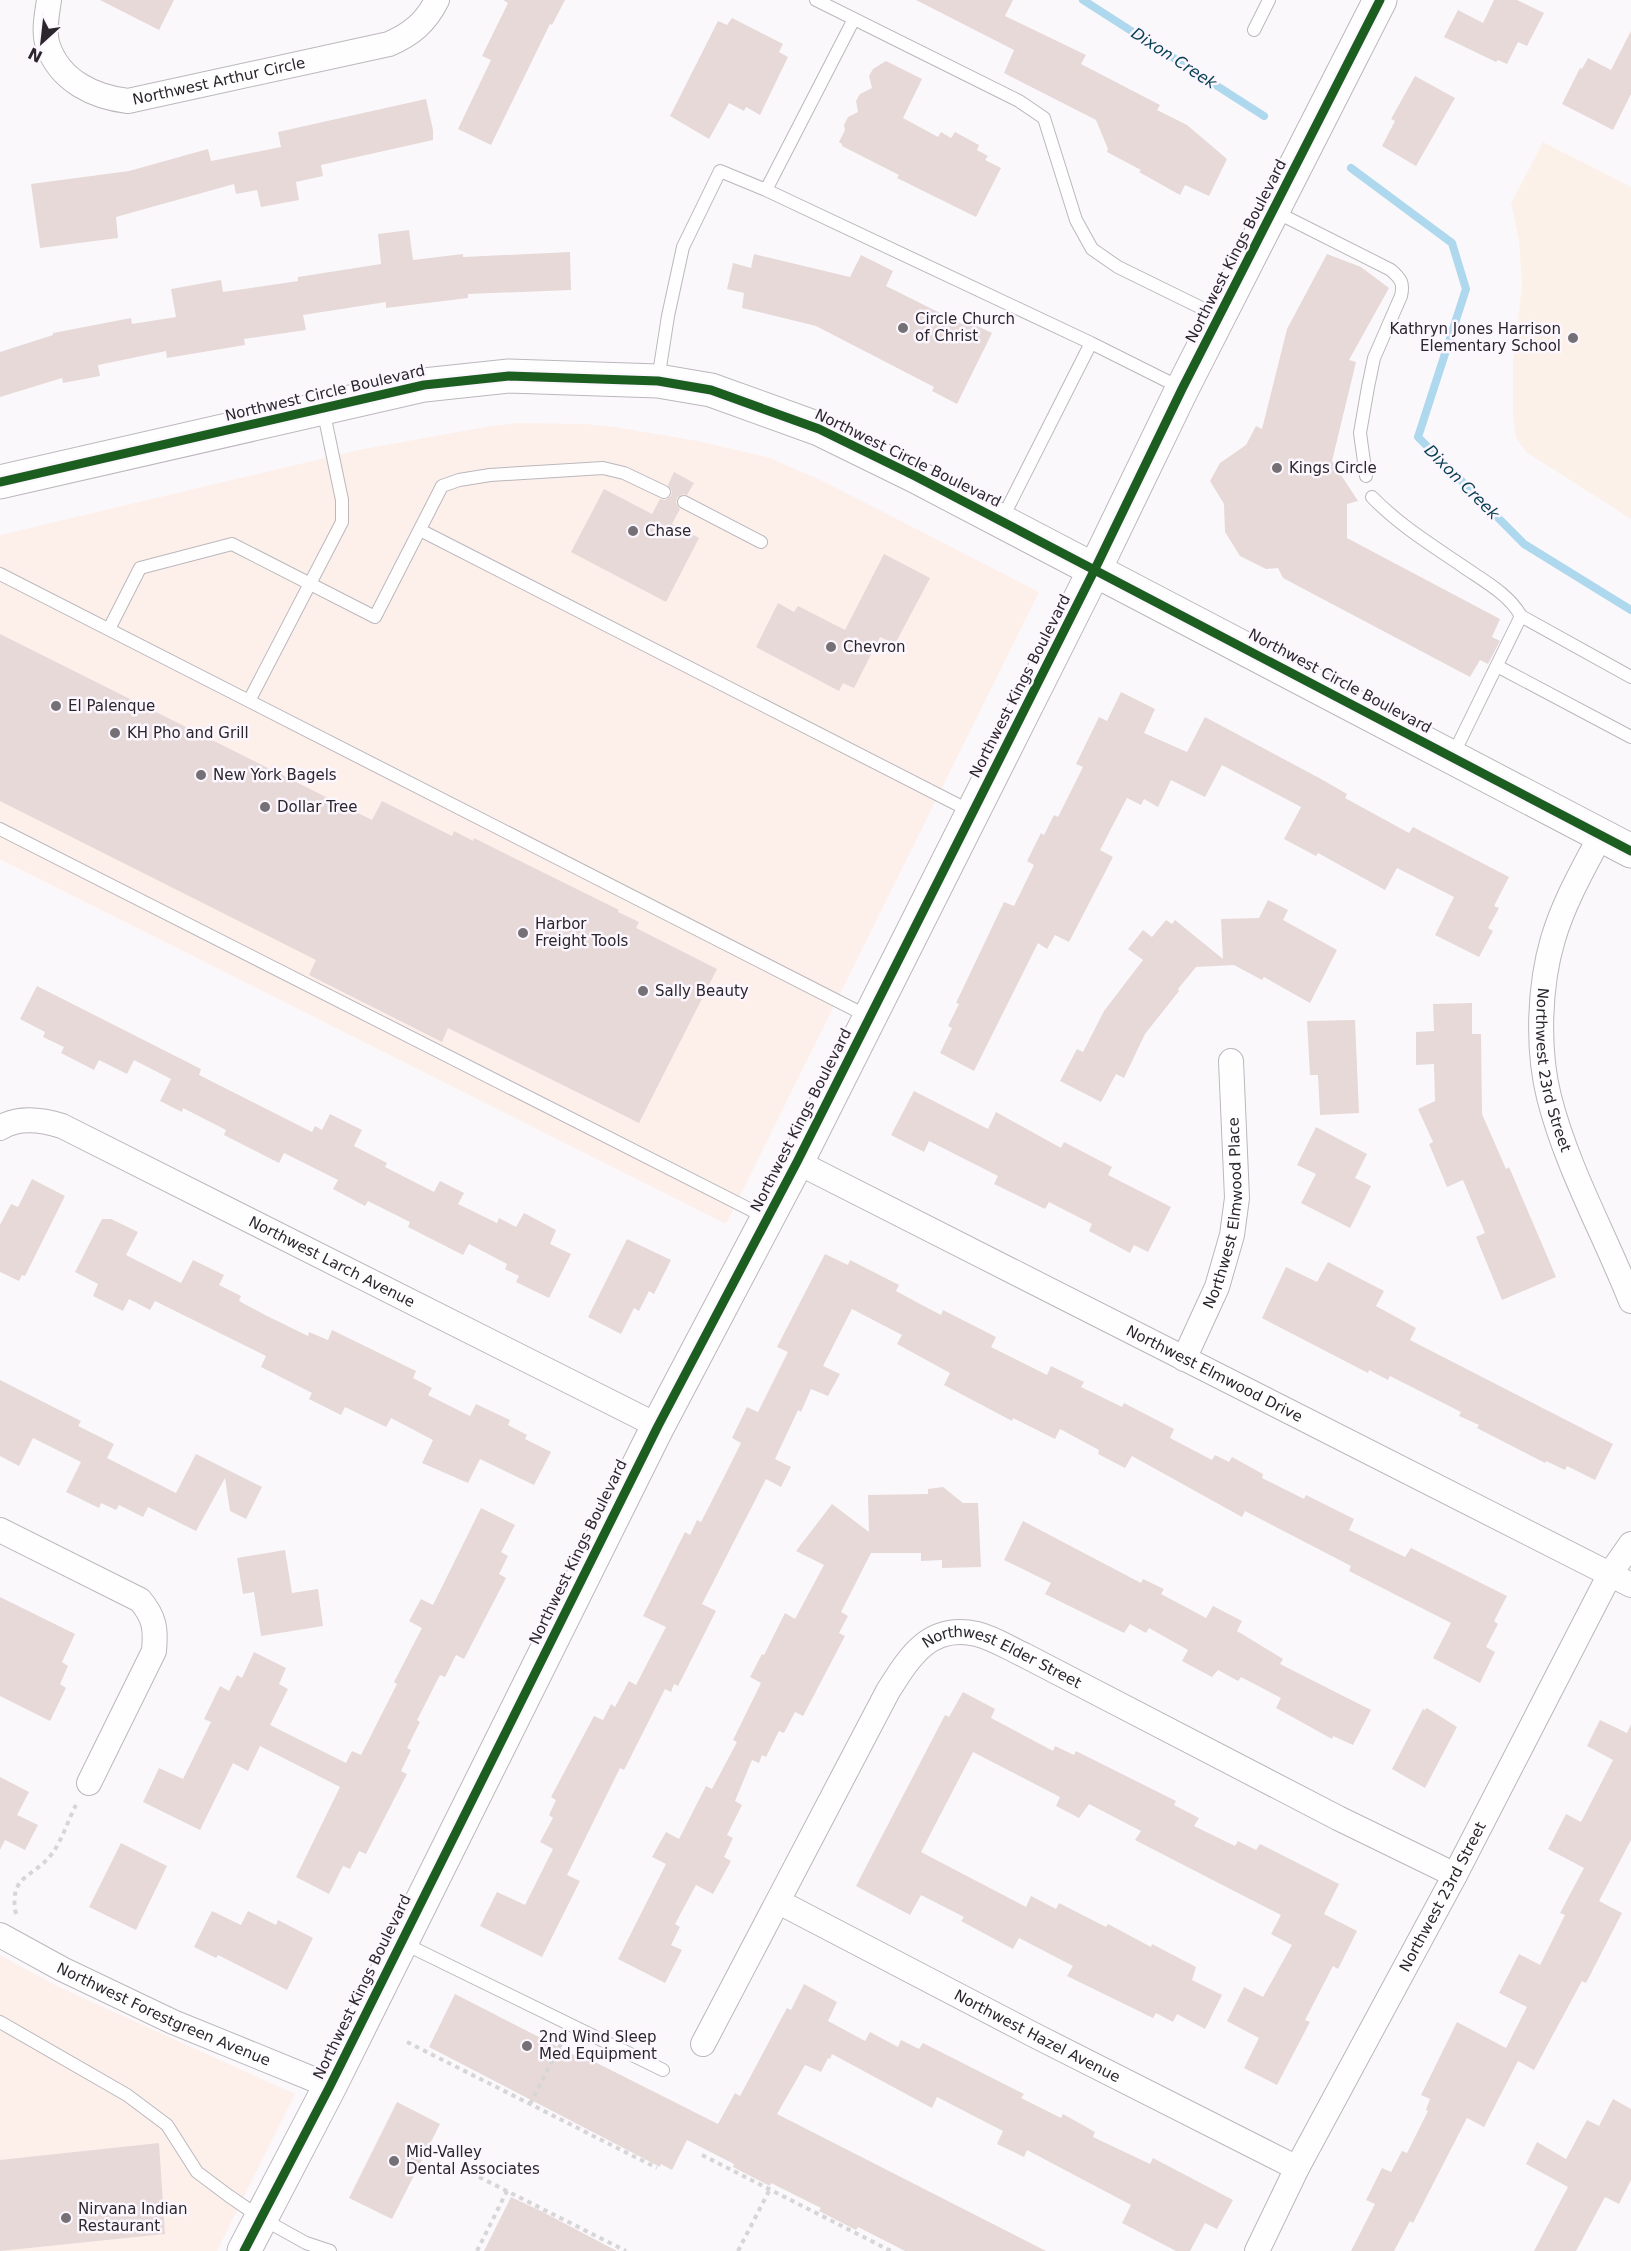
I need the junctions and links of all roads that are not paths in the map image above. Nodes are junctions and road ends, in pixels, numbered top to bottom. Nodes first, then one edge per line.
1 (49, 0) edge
2 (437, 0) edge
3 (816, 0) edge
4 (1269, 0) edge
5 (1380, 0) edge
6 (854, 19) junction
7 (1254, 30) dead end
8 (766, 190) junction
9 (1273, 210) junction
10 (1220, 316) junction
11 (1091, 343) junction
12 (658, 381) junction
13 (1182, 389) junction
14 (323, 408) junction
15 (1366, 476) dead end
16 (0, 483) edge
17 (664, 492) dead end
18 (1372, 497) dead end
19 (684, 502) dead end
20 (1001, 521) junction
21 (420, 530) junction
22 (761, 542) dead end
23 (1095, 569) junction
24 (0, 574) edge
25 (309, 584) junction
26 (1521, 616) junction
27 (109, 629) junction
28 (1497, 666) junction
29 (1631, 677) edge
30 (249, 701) junction
31 (1631, 737) edge
32 (1452, 757) junction
33 (973, 813) junction
34 (0, 829) edge
35 (1601, 835) junction
36 (1631, 851) edge
37 (870, 1018) junction
38 (1231, 1061) dead end
39 (0, 1128) edge
40 (797, 1162) junction
41 (767, 1219) junction
42 (1631, 1300) edge
43 (1184, 1359) junction
44 (658, 1426) junction
45 (0, 1530) edge
46 (1631, 1544) edge
47 (1621, 1580) edge
48 (89, 1783) dead end
49 (1455, 1875) junction
50 (779, 1902) junction
51 (0, 1935) edge
52 (401, 1943) junction
53 (0, 2022) edge
54 (703, 2044) dead end
55 (663, 2070) dead end
56 (330, 2086) junction
57 (1297, 2168) junction
58 (261, 2218) junction
59 (244, 2251) edge
60 (330, 2251) edge
61 (1257, 2251) edge

1 - 2 street, Northwest Arthur Circle
3 - 6 lane
4 - 7 lane
5 - 9 main road, Northwest Kings Boulevard
6 - 8 lane
6 - 10 lane
8 - 11 lane
8 - 12 lane
9 - 10 main road, Northwest Kings Boulevard
9 - 15 lane
10 - 13 main road, Northwest Kings Boulevard
11 - 13 lane
11 - 20 lane
12 - 14 main road, Northwest Circle Boulevard
12 - 20 main road, Northwest Circle Boulevard
13 - 23 main road, Northwest Kings Boulevard
14 - 16 main road, Northwest Circle Boulevard
14 - 25 lane
17 - 21 lane
18 - 26 lane
19 - 22 lane
20 - 23 main road, Northwest Circle Boulevard
21 - 25 lane
21 - 33 lane
23 - 32 main road, Northwest Circle Boulevard
23 - 33 main road, Northwest Kings Boulevard
24 - 27 lane
25 - 27 lane
25 - 30 lane
26 - 28 lane
26 - 29 lane
27 - 30 lane
28 - 31 lane
28 - 32 lane
30 - 37 lane
32 - 35 main road, Northwest Circle Boulevard
33 - 37 main road, Northwest Kings Boulevard
34 - 41 lane
35 - 36 main road, Northwest Circle Boulevard
35 - 42 street, Northwest 23rd Street
37 - 40 main road, Northwest Kings Boulevard
38 - 43 street, Northwest Elmwood Place
39 - 44 street, Northwest Larch Avenue
40 - 41 main road, Northwest Kings Boulevard
40 - 43 street, Northwest Elmwood Drive
41 - 44 main road, Northwest Kings Boulevard
43 - 47 street, Northwest Elmwood Drive
44 - 52 main road, Northwest Kings Boulevard
45 - 48 street
46 - 47 street, Northwest 23rd Street
47 - 49 street, Northwest 23rd Street
49 - 50 street, Northwest Elder Street
49 - 57 street, Northwest 23rd Street
50 - 54 street, Northwest Elder Street
50 - 57 street, Northwest Hazel Avenue
51 - 56 street, Northwest Forestgreen Avenue
52 - 55 lane
52 - 56 main road, Northwest Kings Boulevard
53 - 58 lane
56 - 58 main road, Northwest Kings Boulevard
57 - 61 street, Northwest 23rd Street
58 - 59 main road, Northwest Kings Boulevard
58 - 60 lane

